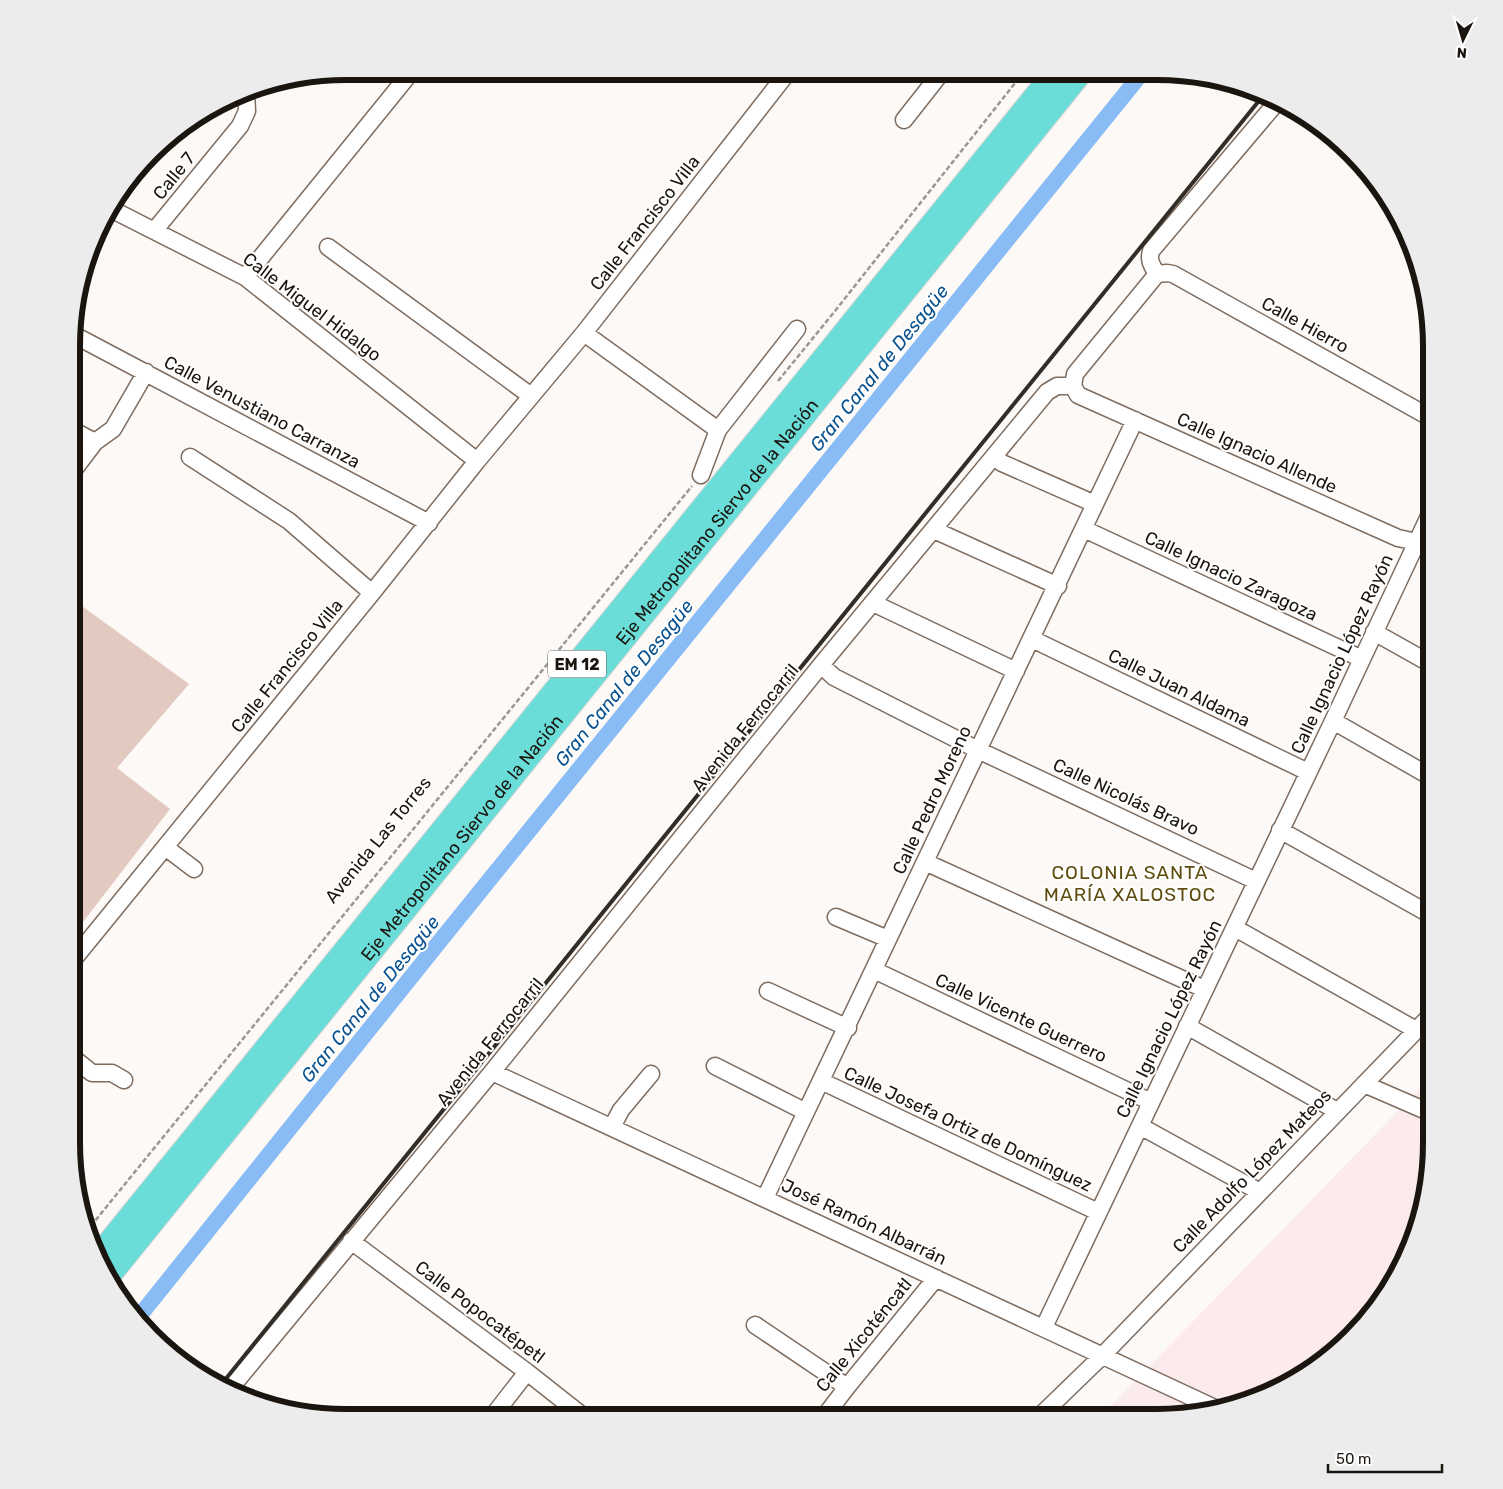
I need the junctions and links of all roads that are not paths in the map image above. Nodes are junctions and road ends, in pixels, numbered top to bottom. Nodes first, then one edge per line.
1 (405, 80) edge
2 (782, 80) edge
3 (935, 80) edge
4 (1049, 80) edge
5 (1074, 80) edge
6 (246, 99) edge
7 (1273, 106) edge
8 (904, 120) dead end
9 (117, 212) edge
10 (154, 231) junction
11 (328, 246) dead end
12 (1157, 274) junction
13 (245, 277) junction
14 (797, 329) dead end
15 (584, 333) junction
16 (80, 338) edge
17 (146, 372) junction
18 (1073, 386) junction
19 (531, 396) junction
20 (1423, 414) edge
21 (1136, 420) junction
22 (718, 430) junction
23 (80, 434) edge
24 (94, 442) junction
25 (994, 456) junction
26 (190, 457) dead end
27 (80, 461) edge
28 (477, 461) junction
29 (701, 475) road end
30 (1095, 504) junction
31 (428, 523) junction
32 (1084, 529) junction
33 (934, 530) junction
34 (1423, 543) edge
35 (1423, 545) edge
36 (1058, 586) junction
37 (372, 593) junction
38 (873, 603) junction
39 (1374, 632) junction
40 (1032, 639) junction
41 (1362, 659) junction
42 (1423, 660) edge
43 (821, 665) junction
44 (1016, 671) junction
45 (1333, 721) junction
46 (978, 750) junction
47 (1308, 772) junction
48 (1423, 772) edge
49 (1280, 830) junction
50 (165, 847) junction
51 (925, 862) junction
52 (194, 869) dead end
53 (1256, 881) junction
54 (1423, 910) edge
55 (836, 917) dead end
56 (1235, 928) junction
57 (888, 939) junction
58 (80, 951) edge
59 (874, 970) junction
60 (1204, 989) junction
61 (768, 991) dead end
62 (1423, 1023) edge
63 (1187, 1026) junction
64 (848, 1028) junction
65 (1416, 1030) junction
66 (80, 1063) edge
67 (715, 1066) dead end
68 (492, 1072) junction
69 (651, 1074) dead end
70 (124, 1080) dead end
71 (821, 1082) junction
72 (1364, 1084) junction
73 (1151, 1102) junction
74 (1423, 1110) edge
75 (806, 1112) junction
76 (1336, 1112) junction
77 (1140, 1126) junction
78 (612, 1127) junction
79 (1260, 1192) junction
80 (765, 1198) junction
81 (1098, 1212) junction
82 (351, 1241) junction
83 (103, 1251) edge
84 (112, 1270) edge
85 (936, 1278) junction
86 (755, 1325) dead end
87 (1044, 1328) junction
88 (1103, 1354) junction
89 (528, 1372) junction
90 (234, 1384) edge
91 (847, 1387) junction
92 (1207, 1404) edge
93 (498, 1409) edge
94 (574, 1409) edge
95 (830, 1409) edge
96 (1047, 1409) edge

1 - 13 street
2 - 15 street, Calle Francisco Villa
3 - 8 street
4 - 83 highway, Eje Metropolitano Siervo de la Nación / EM 12
5 - 84 highway, Eje Metropolitano Siervo de la Nación / EM 12
6 - 10 street, Calle 7
7 - 12 street
9 - 10 street, Calle Miguel Hidalgo
10 - 13 street, Calle Miguel Hidalgo
11 - 19 street
12 - 18 street
12 - 20 street, Calle Hierro
13 - 28 street, Calle Miguel Hidalgo
14 - 22 street
15 - 19 street, Calle Francisco Villa
15 - 22 street
16 - 17 street, Calle Venustiano Carranza
17 - 24 street
17 - 31 street, Calle Venustiano Carranza
18 - 21 street, Calle Ignacio Allende
18 - 25 street, Avenida Ferrocarril
19 - 28 street, Calle Francisco Villa
21 - 30 street, Calle Pedro Moreno
21 - 34 street, Calle Ignacio Allende
22 - 29 street
23 - 24 street
24 - 27 street
25 - 30 street
25 - 33 street, Avenida Ferrocarril
26 - 37 street
28 - 31 street, Calle Francisco Villa
30 - 32 street, Calle Pedro Moreno
31 - 37 street, Calle Francisco Villa
32 - 36 street, Calle Pedro Moreno
32 - 41 street, Calle Ignacio Zaragoza
33 - 36 street
33 - 38 street, Avenida Ferrocarril
35 - 39 street, Calle Ignacio López Rayón
36 - 40 street, Calle Pedro Moreno
37 - 50 street, Calle Francisco Villa
38 - 43 street, Avenida Ferrocarril
38 - 44 street
39 - 41 street, Calle Ignacio López Rayón
39 - 42 street
40 - 44 street, Calle Pedro Moreno
40 - 47 street, Calle Juan Aldama
41 - 45 street, Calle Ignacio López Rayón
43 - 46 street, Calle Nicolás Bravo
43 - 68 street, Avenida Ferrocarril
44 - 46 street, Calle Pedro Moreno
45 - 47 street, Calle Ignacio López Rayón
45 - 48 street
46 - 51 street, Calle Pedro Moreno
46 - 53 street, Calle Nicolás Bravo
47 - 49 street, Calle Ignacio López Rayón
49 - 53 street, Calle Ignacio López Rayón
49 - 54 street
50 - 52 street
50 - 58 street, Calle Francisco Villa
51 - 57 street, Calle Pedro Moreno
51 - 60 street
53 - 56 street, Calle Ignacio López Rayón
55 - 57 street
56 - 60 street, Calle Ignacio López Rayón
56 - 65 street
57 - 59 street, Calle Pedro Moreno
59 - 64 street, Calle Pedro Moreno
59 - 73 street, Calle Vicente Guerrero
60 - 63 street, Calle Ignacio López Rayón
61 - 64 street
62 - 65 street, Calle Adolfo López Mateos
63 - 73 street, Calle Ignacio López Rayón
63 - 76 street
64 - 71 street, Calle Pedro Moreno
65 - 72 street, Calle Adolfo López Mateos
66 - 70 street
67 - 75 street
68 - 78 street, José Ramón Albarrán
68 - 82 street, Avenida Ferrocarril
69 - 78 street
71 - 75 street, Calle Pedro Moreno
71 - 81 street, Calle Josefa Ortiz de Domínguez
72 - 74 street
72 - 76 street, Calle Adolfo López Mateos
73 - 77 street, Calle Ignacio López Rayón
75 - 80 street, Calle Pedro Moreno
76 - 79 street, Calle Adolfo López Mateos
77 - 79 street
77 - 81 street, Calle Ignacio López Rayón
78 - 80 street, José Ramón Albarrán
79 - 88 street, Calle Adolfo López Mateos
80 - 85 street, José Ramón Albarrán
81 - 87 street, Calle Ignacio López Rayón
82 - 89 street, Calle Popocatépetl
82 - 90 street, Avenida Ferrocarril
85 - 87 street, José Ramón Albarrán
85 - 91 street, Calle Xicoténcatl
86 - 91 street
87 - 88 street, José Ramón Albarrán
88 - 92 street, José Ramón Albarrán
88 - 96 street, Calle Adolfo López Mateos
89 - 93 street
89 - 94 street, Calle Popocatépetl
91 - 95 street, Calle Xicoténcatl

